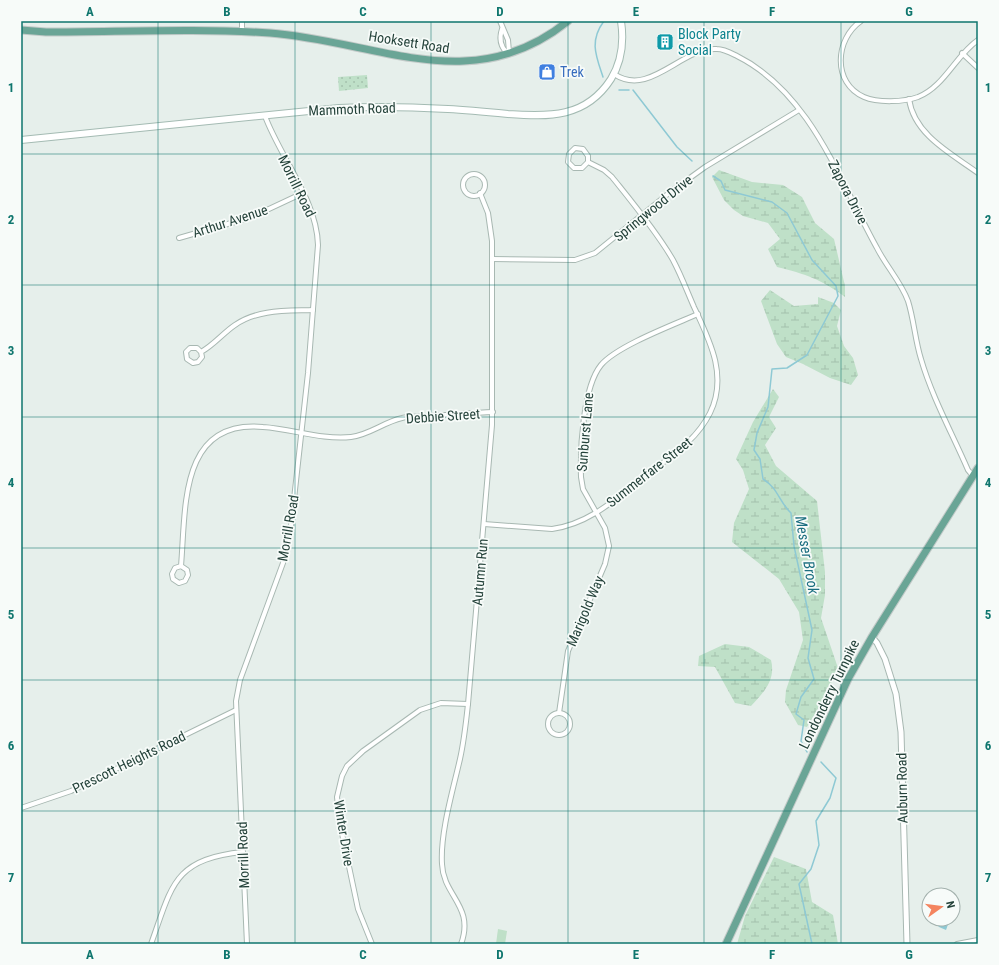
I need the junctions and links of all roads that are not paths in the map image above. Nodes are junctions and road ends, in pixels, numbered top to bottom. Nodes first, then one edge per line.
1 (242, 21) edge
2 (500, 21) edge
3 (568, 21) edge
4 (621, 21) edge
5 (861, 21) edge
6 (502, 29) junction
7 (21, 30) edge
8 (242, 32) junction
9 (978, 40) edge
10 (962, 53) junction
11 (509, 55) junction
12 (978, 68) edge
13 (614, 74) junction
14 (910, 100) junction
15 (799, 110) junction
16 (265, 116) junction
17 (21, 140) edge
18 (588, 162) junction
19 (978, 173) edge
20 (303, 193) junction
21 (480, 193) junction
22 (642, 216) junction
23 (179, 238) dead end
24 (492, 259) junction
25 (313, 310) junction
26 (698, 314) junction
27 (201, 352) junction
28 (493, 412) junction
29 (301, 433) junction
30 (978, 468) edge
31 (973, 476) junction
32 (596, 513) junction
33 (484, 524) junction
34 (181, 566) junction
35 (872, 637) junction
36 (468, 704) junction
37 (236, 710) junction
38 (559, 713) junction
39 (21, 808) edge
40 (243, 852) junction
41 (978, 940) edge
42 (151, 944) edge
43 (247, 944) edge
44 (372, 944) edge
45 (461, 944) edge
46 (726, 944) edge
47 (907, 944) edge
48 (957, 944) edge

1 - 8 street
2 - 6 street
3 - 11 main road, Hooksett Road
4 - 13 main road, Mammoth Road
5 - 14 street
6 - 11 street
6 - 11 street
7 - 8 main road, Hooksett Road
8 - 11 main road, Hooksett Road
9 - 10 street
10 - 12 street
10 - 14 street
13 - 15 street, Zapora Drive
13 - 16 main road, Mammoth Road
14 - 19 street
15 - 22 street, Springwood Drive
15 - 31 street, Zapora Drive
16 - 17 main road, Mammoth Road
16 - 20 street, Morrill Road
18 - 18 street
18 - 22 street, Summerfare Street
20 - 23 street, Arthur Avenue
20 - 25 street, Morrill Road
21 - 21 street, Autumn Run
21 - 24 street, Autumn Run
22 - 24 street, Springwood Drive
22 - 26 street, Summerfare Street
24 - 28 street, Autumn Run
25 - 27 street
25 - 29 street, Morrill Road
26 - 32 street, Summerfare Street
26 - 32 street, Sunburst Lane
27 - 27 street
28 - 29 street, Debbie Street
28 - 33 street, Autumn Run
29 - 34 street, Debbie Street
29 - 37 street, Morrill Road
30 - 31 main road, Londonderry Turnpike
31 - 35 main road, Londonderry Turnpike
32 - 33 street, Summerfare Street
32 - 38 street, Marigold Way
33 - 36 street, Autumn Run
34 - 34 street
35 - 46 main road, Londonderry Turnpike
35 - 47 street, Auburn Road
36 - 44 street, Winter Drive
36 - 45 street, Autumn Run
37 - 39 street, Prescott Heights Road
37 - 40 street, Morrill Road
38 - 38 street
40 - 42 street
40 - 43 street, Morrill Road
41 - 48 street

